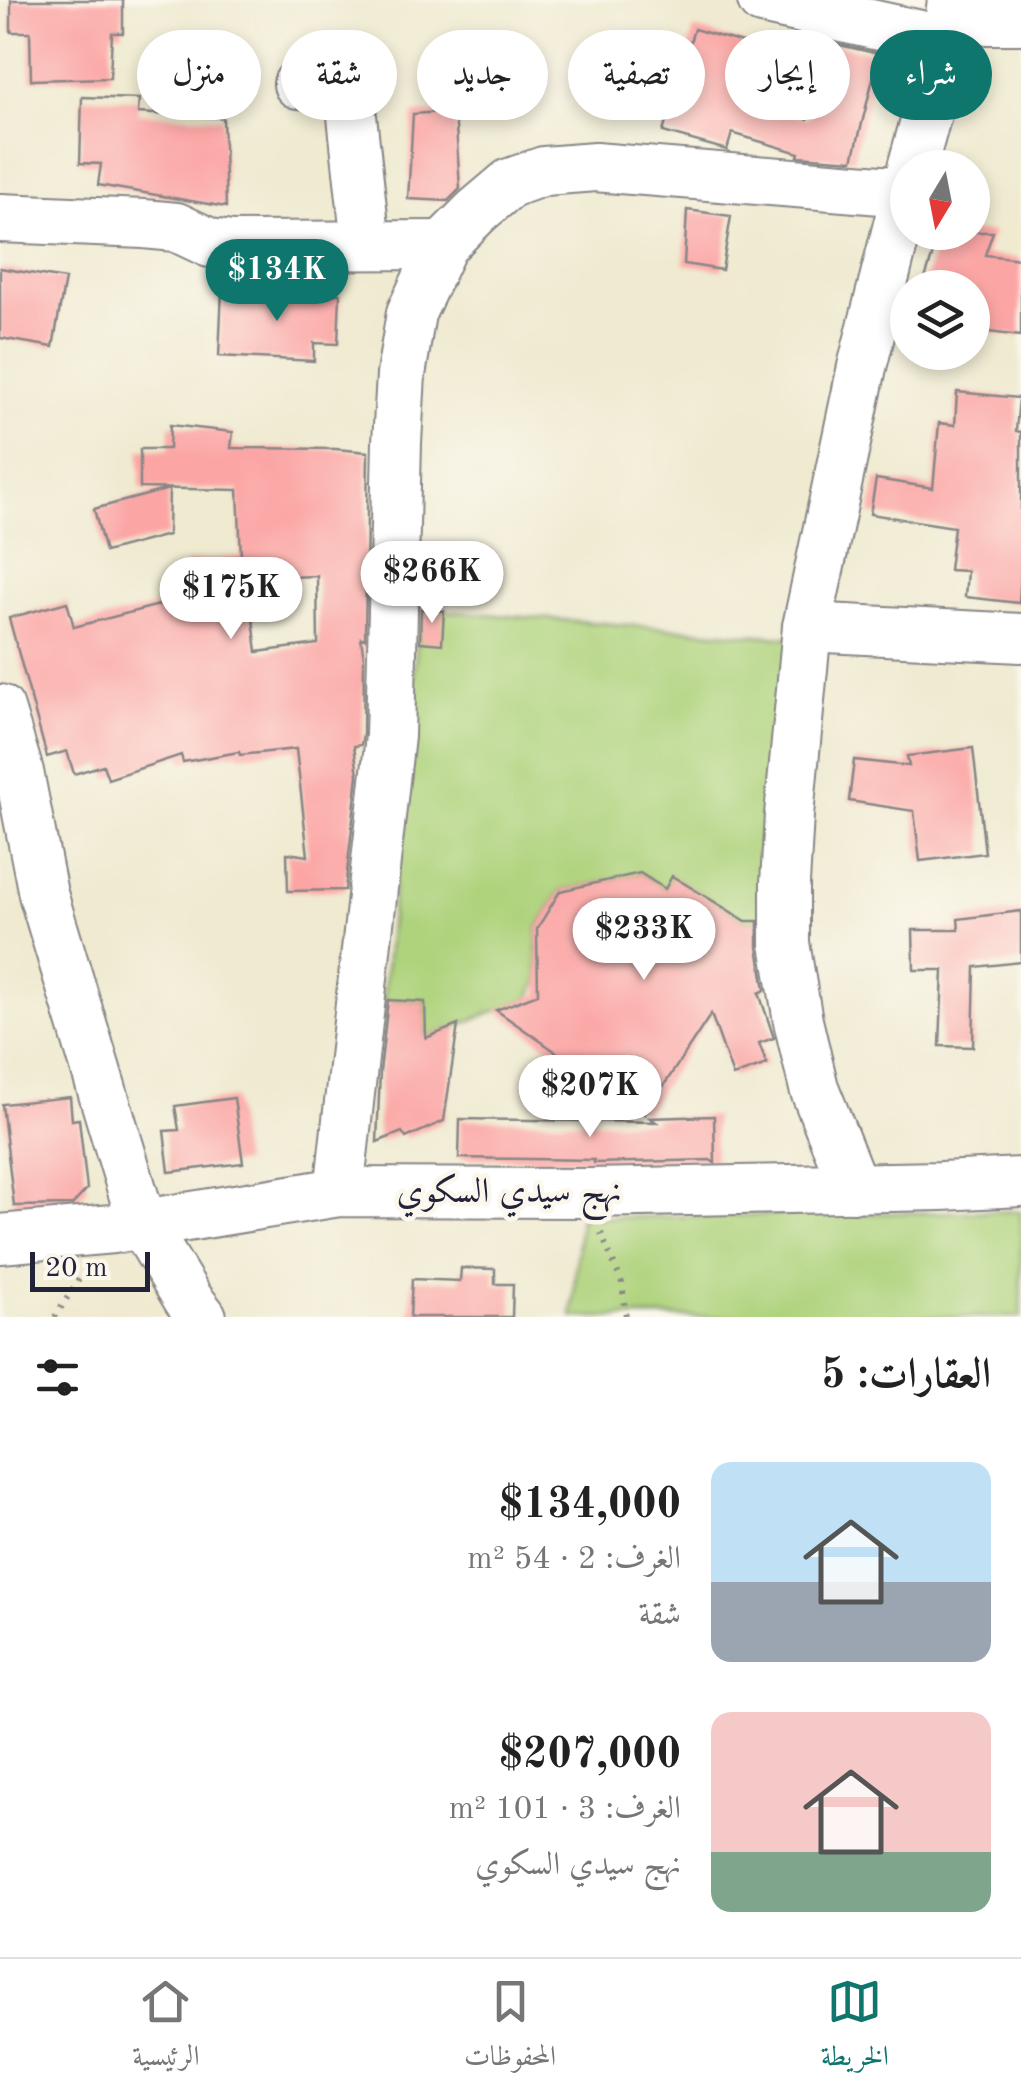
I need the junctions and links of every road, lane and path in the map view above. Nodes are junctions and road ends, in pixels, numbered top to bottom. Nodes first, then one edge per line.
1 (762, 0) edge
2 (950, 20) edge
3 (1021, 20) edge
4 (353, 120) edge
5 (917, 150) edge
6 (890, 180) edge
7 (0, 218) edge
8 (366, 244) junction
9 (443, 245) junction
10 (891, 250) edge
11 (807, 627) junction
12 (1021, 638) edge
13 (0, 709) edge
14 (1021, 1182) edge
15 (854, 1188) junction
16 (340, 1192) junction
17 (590, 1194) junction
18 (142, 1223) junction
19 (0, 1239) edge
20 (628, 1316) edge
21 (202, 1317) edge

1 - 2 street
2 - 3 street
2 - 5 street
4 - 8 street
6 - 9 street
7 - 8 street
8 - 9 street
9 - 16 street
10 - 11 street
11 - 12 street
11 - 15 street
13 - 18 street
14 - 15 street, نهج سيدي السكوي
15 - 17 street, نهج سيدي السكوي
16 - 17 street, نهج سيدي السكوي
16 - 18 street, نهج سيدي السكوي
17 - 20 path
18 - 19 street, نهج سيدي السكوي
18 - 21 street

